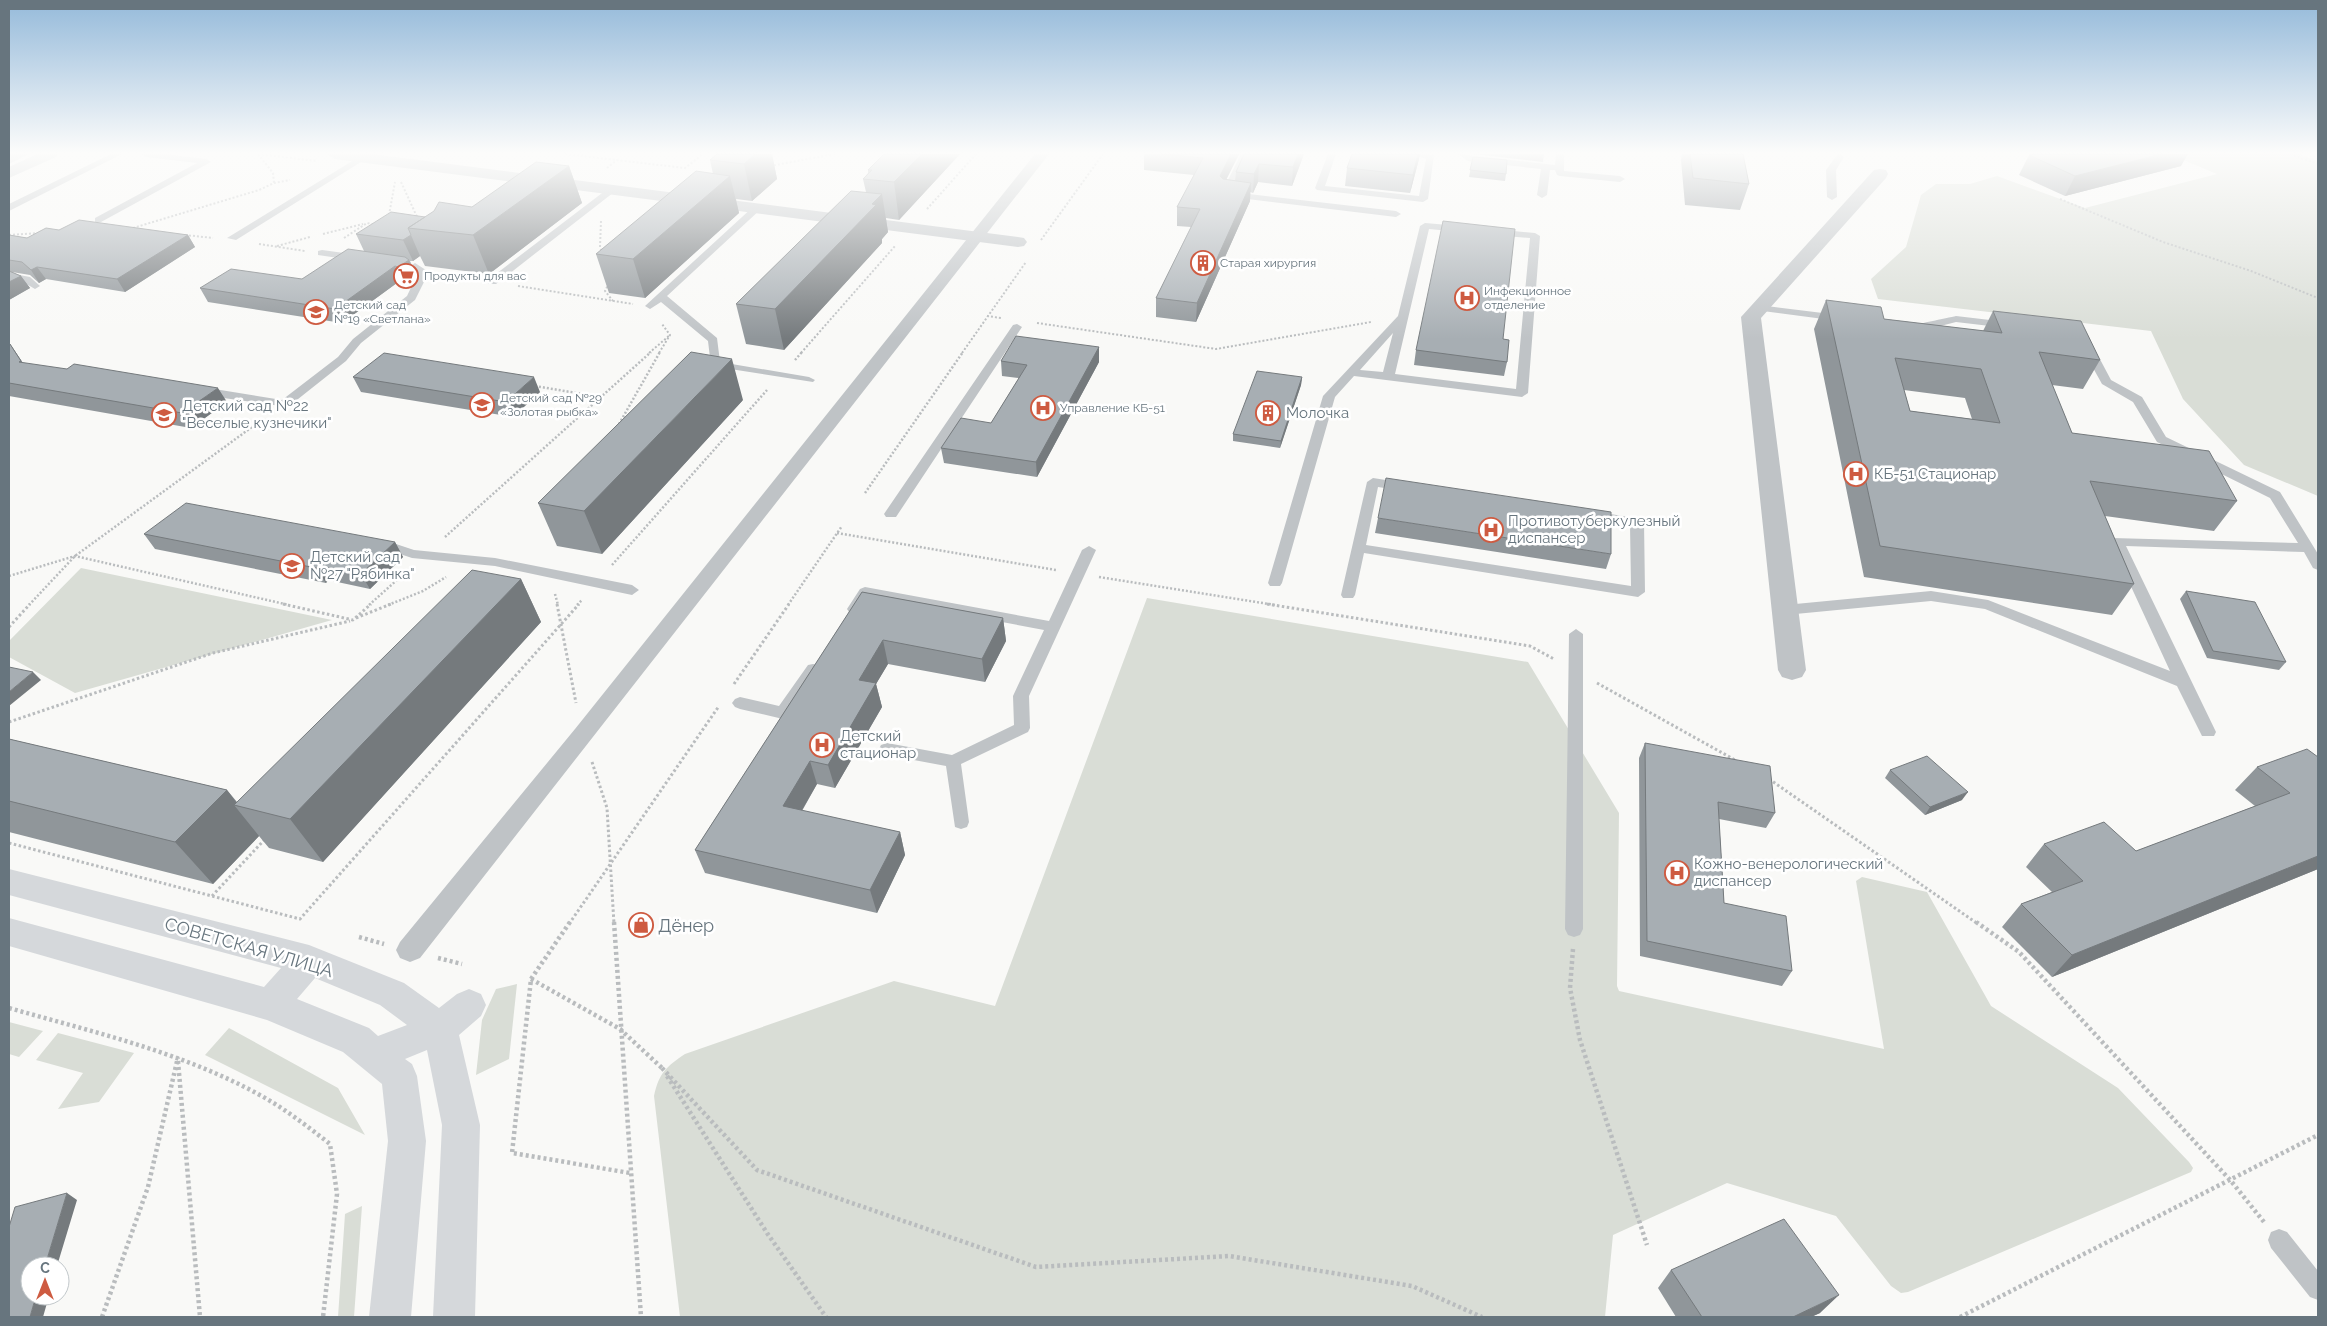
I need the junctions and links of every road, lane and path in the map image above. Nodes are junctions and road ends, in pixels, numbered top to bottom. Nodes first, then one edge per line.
1 (106, 216) edge
2 (173, 216) edge
3 (268, 216) edge
4 (388, 216) edge
5 (417, 216) edge
6 (577, 216) edge
7 (604, 216) edge
8 (748, 216) edge
9 (818, 216) edge
10 (922, 216) edge
11 (993, 216) edge
12 (1059, 216) edge
13 (1842, 216) edge
14 (2100, 216) edge
15 (98, 220) dead end
16 (386, 220) edge
17 (419, 220) edge
18 (380, 225) edge
19 (126, 228) edge
20 (133, 228) junction
21 (911, 228) junction
22 (142, 229) edge
23 (48, 233) edge
24 (180, 234) edge
25 (9, 235) edge
26 (977, 236) junction
27 (232, 238) dead end
28 (218, 239) dead end
29 (1041, 241) dead end
30 (1018, 242) dead end
31 (256, 244) dead end
32 (322, 253) junction
33 (603, 254) edge
34 (1030, 256) dead end
35 (370, 260) edge
36 (417, 266) joint
37 (9, 276) edge
38 (612, 276) edge
39 (492, 282) junction
40 (35, 286) dead end
41 (660, 296) junction
42 (2318, 298) edge
43 (613, 302) junction
44 (650, 306) junction
45 (1759, 308) junction
46 (987, 316) junction
47 (1403, 316) junction
48 (1006, 319) dead end
49 (1855, 320) edge
50 (1034, 323) dead end
51 (1902, 326) edge
52 (1016, 327) dead end
53 (2023, 327) edge
54 (2081, 334) edge
55 (670, 335) junction
56 (1351, 372) junction
57 (781, 375) junction
58 (1388, 377) junction
59 (808, 380) dead end
60 (525, 384) edge
61 (190, 389) edge
62 (600, 397) junction
63 (284, 404) junction
64 (617, 427) edge
65 (1422, 489) edge
66 (865, 493) dead end
67 (1578, 513) edge
68 (891, 514) dead end
69 (842, 526) dead end
70 (837, 533) junction
71 (370, 540) edge
72 (1358, 548) junction
73 (2313, 549) edge
74 (1089, 550) dead end
75 (75, 556) junction
76 (424, 556) junction
77 (2318, 565) edge
78 (549, 572) junction
79 (1078, 574) junction
80 (9, 576) edge
81 (448, 576) dead end
82 (598, 582) junction
83 (1275, 583) dead end
84 (632, 590) dead end
85 (1348, 595) dead end
86 (1785, 610) junction
87 (352, 620) junction
88 (563, 622) junction
89 (843, 624) edge
90 (9, 627) edge
91 (1053, 627) junction
92 (1576, 634) dead end
93 (821, 657) edge
94 (1792, 670) dead end
95 (1576, 672) junction
96 (2183, 682) junction
97 (729, 692) dead end
98 (723, 699) dead end
99 (740, 703) dead end
100 (9, 722) edge
101 (2208, 732) dead end
102 (887, 748) dead end
103 (953, 761) junction
104 (1744, 765) edge
105 (1760, 774) edge
106 (961, 822) dead end
107 (270, 834) edge
108 (9, 843) edge
109 (611, 864) junction
110 (9, 882) edge
111 (212, 896) junction
112 (1574, 929) joint
113 (9, 932) edge
114 (410, 950) dead end
115 (309, 960) junction
116 (531, 979) junction
117 (271, 1005) junction
118 (469, 1005) dead end
119 (9, 1008) edge
120 (440, 1030) junction
121 (620, 1030) junction
122 (374, 1054) junction
123 (178, 1057) junction
124 (662, 1068) junction
125 (2318, 1135) edge
126 (630, 1173) junction
127 (2230, 1180) junction
128 (2279, 1240) joint
129 (1647, 1245) dead end
130 (2318, 1289) edge
131 (102, 1317) edge
132 (200, 1317) edge
133 (323, 1317) edge
134 (390, 1317) edge
135 (454, 1317) edge
136 (641, 1317) edge
137 (826, 1317) edge
138 (1482, 1317) edge
139 (1960, 1317) edge

1 - 15 lane
2 - 20 path
3 - 27 lane
4 - 16 path
5 - 17 path
6 - 39 lane
7 - 33 path
8 - 41 lane
9 - 21 street
10 - 21 path
11 - 26 street
12 - 29 path
13 - 45 street
14 - 42 path
18 - 32 path
19 - 20 path
20 - 22 path
21 - 26 street
21 - 57 path
23 - 25 path
24 - 28 path
26 - 30 street
26 - 114 street
31 - 32 path
32 - 35 lane
34 - 46 path
36 - 39 path
36 - 63 lane
37 - 40 lane
38 - 43 path
39 - 43 path
41 - 44 lane
41 - 57 lane
43 - 44 path
44 - 55 path
45 - 49 lane
45 - 86 street
46 - 48 path
46 - 66 path
47 - 50 path
47 - 56 lane
47 - 58 lane
47 - 58 lane
51 - 53 lane
52 - 68 lane
54 - 73 lane
55 - 62 path
55 - 64 path
56 - 58 lane
56 - 83 lane
57 - 59 lane
57 - 82 path
60 - 62 path
61 - 63 lane
62 - 76 path
63 - 75 path
65 - 72 lane
67 - 72 lane
69 - 70 path
70 - 79 path
70 - 97 path
71 - 76 lane
72 - 85 lane
73 - 77 lane
73 - 96 lane
74 - 79 lane
75 - 80 path
75 - 87 path
75 - 90 path
76 - 78 lane
76 - 87 path
78 - 82 lane
78 - 88 path
79 - 91 lane
79 - 95 path
81 - 87 path
82 - 84 lane
82 - 88 path
86 - 94 street
86 - 96 lane
87 - 100 path
88 - 111 path
89 - 91 lane
91 - 103 lane
92 - 95 lane
93 - 99 lane
95 - 104 path
95 - 112 lane
96 - 101 lane
98 - 109 path
102 - 103 lane
103 - 106 lane
105 - 127 path
107 - 111 path
108 - 111 path
109 - 116 path
109 - 121 path
110 - 115 main road, СОВЕТСКАЯ УЛИЦА
112 - 129 path
113 - 117 main road
115 - 117 main road
115 - 120 main road, СОВЕТСКАЯ УЛИЦА
116 - 121 path
116 - 126 path
117 - 122 main road
118 - 120 main road
119 - 123 path
120 - 122 main road
120 - 135 main road
121 - 124 path
121 - 126 path
122 - 134 main road
123 - 131 path
123 - 132 path
123 - 133 path
124 - 137 path
124 - 138 path
125 - 127 path
126 - 136 path
127 - 128 path
127 - 139 path
128 - 130 lane

